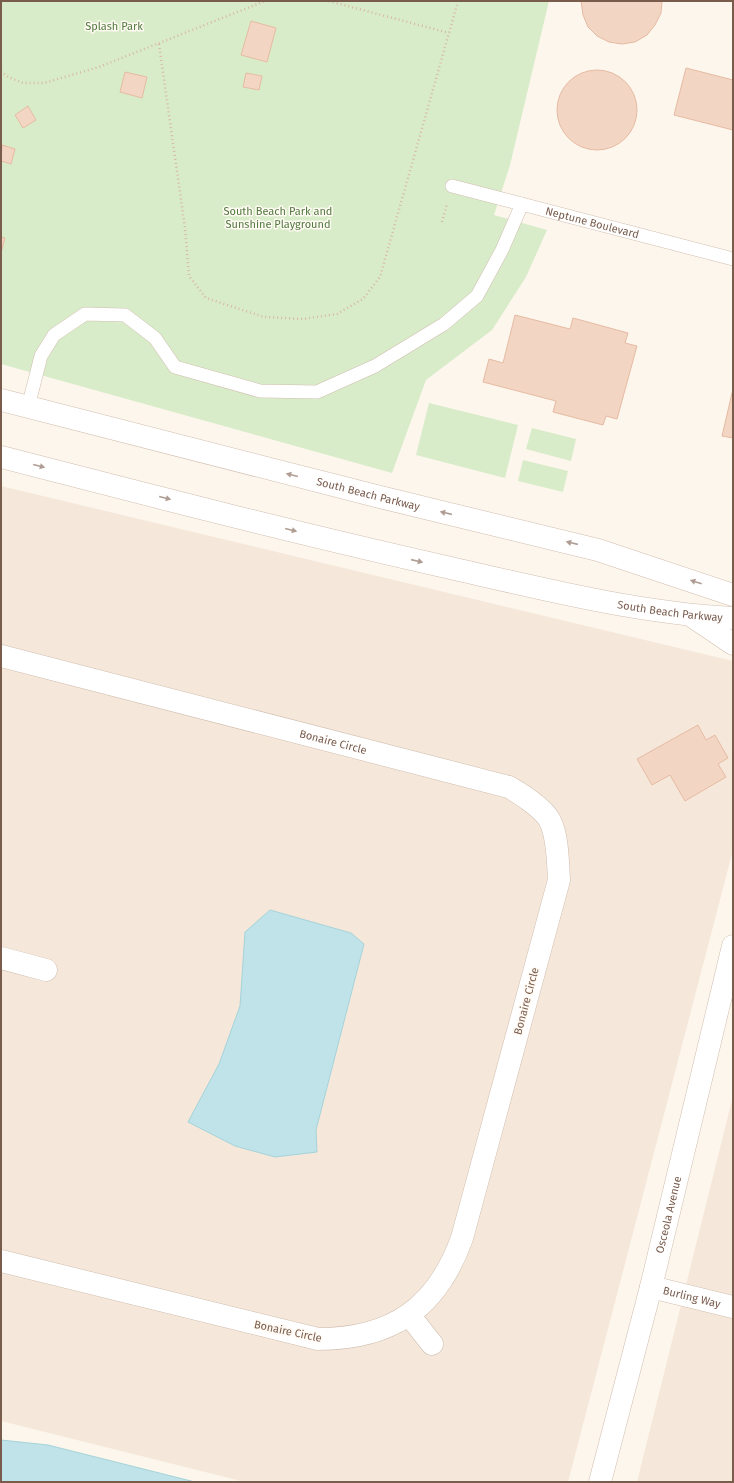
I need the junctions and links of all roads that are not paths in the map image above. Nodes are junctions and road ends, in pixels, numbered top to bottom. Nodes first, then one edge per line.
1 (452, 186) dead end
2 (522, 204) junction
3 (733, 259) edge
4 (1, 400) edge
5 (28, 407) junction
6 (1, 457) edge
7 (733, 595) edge
8 (690, 616) junction
9 (733, 618) edge
10 (733, 644) edge
11 (1, 656) edge
12 (732, 957) edge
13 (1, 958) edge
14 (46, 970) dead end
15 (1, 1262) edge
16 (651, 1287) junction
17 (733, 1307) edge
18 (409, 1315) junction
19 (432, 1344) dead end
20 (600, 1482) edge

1 - 2 lane, Neptune Boulevard
2 - 3 lane, Neptune Boulevard
2 - 5 lane
4 - 5 street, South Beach Parkway
7 -> 5 street, South Beach Parkway
6 -> 8 street, South Beach Parkway
8 - 9 street, South Beach Parkway
8 - 10 street
11 - 18 street, Bonaire Circle
12 - 16 street, Osceola Avenue
13 - 14 street
15 - 18 street, Bonaire Circle
16 - 17 street, Burling Way
16 - 20 street, Osceola Avenue
18 - 19 street

